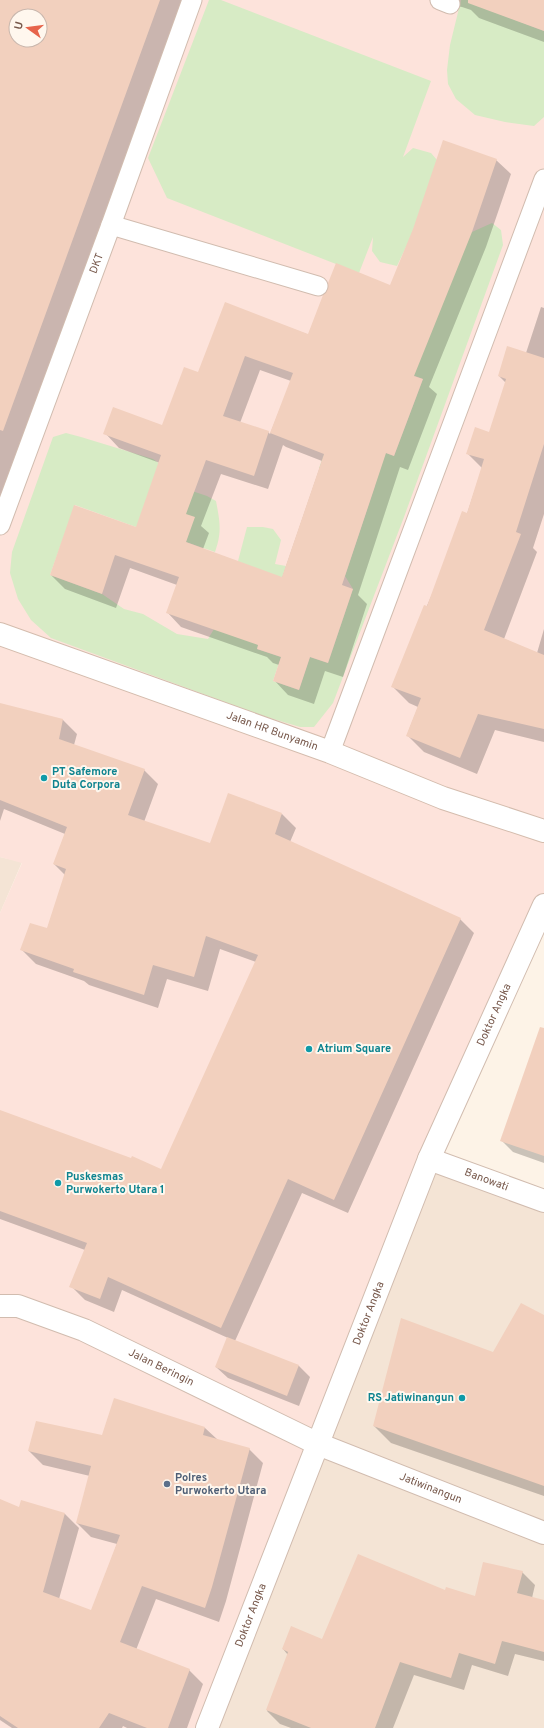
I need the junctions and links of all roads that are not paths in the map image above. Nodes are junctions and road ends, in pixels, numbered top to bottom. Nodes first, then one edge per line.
1 (192, 0) edge
2 (544, 179) edge
3 (111, 225) junction
4 (318, 286) dead end
5 (0, 525) edge
6 (0, 634) edge
7 (330, 752) junction
8 (544, 832) edge
9 (544, 905) edge
10 (429, 1159) junction
11 (544, 1201) edge
12 (0, 1306) edge
13 (318, 1444) junction
14 (544, 1533) edge
15 (207, 1728) edge

1 - 3 lane, DKT
2 - 7 lane
3 - 4 lane
3 - 5 lane, DKT
6 - 7 street, Jalan HR Bunyamin
7 - 8 street, Jalan HR Bunyamin
9 - 10 street, Doktor Angka
10 - 11 street, Banowati
10 - 13 street, Doktor Angka
12 - 13 street, Jalan Beringin
13 - 14 street, Jatiwinangun
13 - 15 street, Doktor Angka

